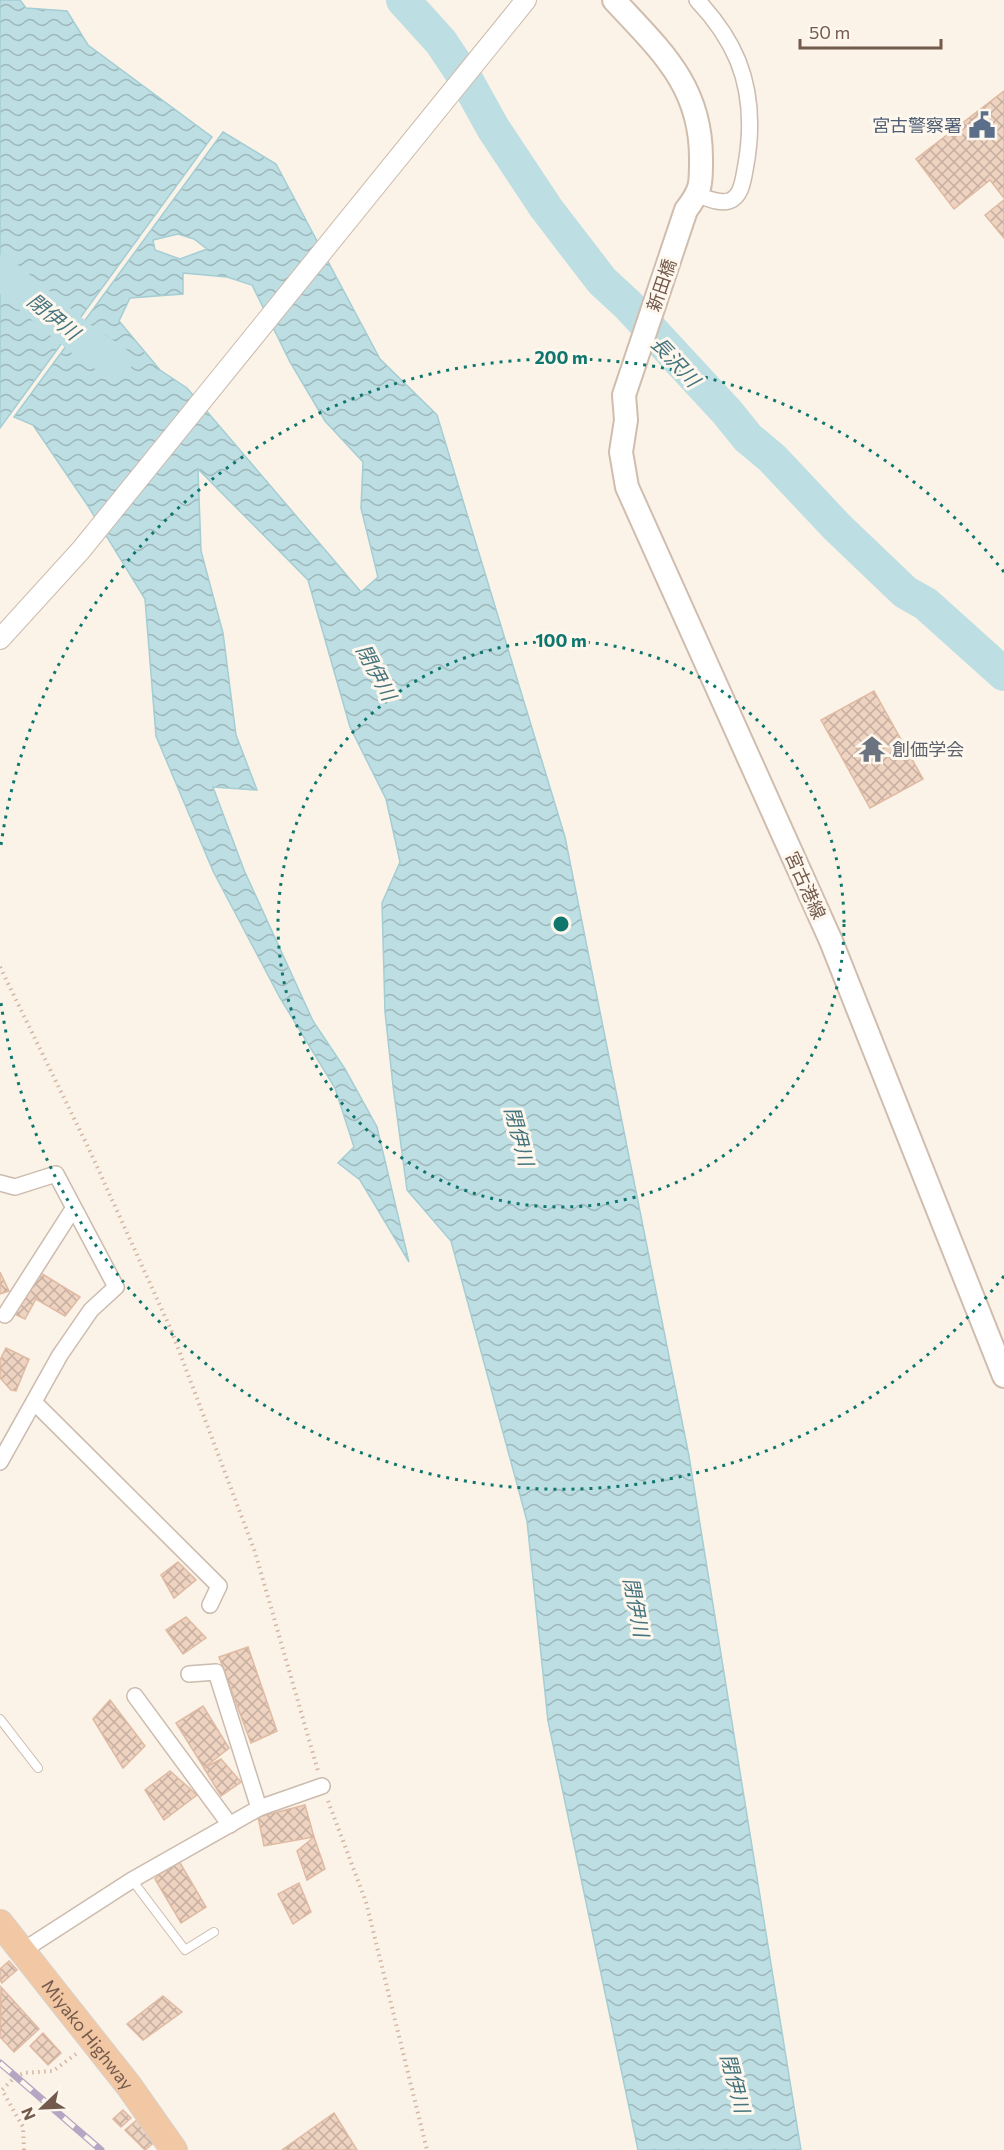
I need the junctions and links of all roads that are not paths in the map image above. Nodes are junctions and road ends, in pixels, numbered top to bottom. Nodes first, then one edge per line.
1 (614, 0) edge
2 (697, 0) edge
3 (524, 3) edge
4 (692, 202) junction
5 (624, 394) joint
6 (0, 639) edge
7 (0, 1184) edge
8 (73, 1209) junction
9 (5, 1315) dead end
10 (1004, 1376) edge
11 (34, 1402) junction
12 (0, 1462) edge
13 (210, 1605) dead end
14 (189, 1674) dead end
15 (135, 1696) dead end
16 (0, 1719) edge
17 (38, 1768) dead end
18 (322, 1786) road end
19 (259, 1808) junction
20 (230, 1825) junction
21 (132, 1880) junction
22 (0, 1923) edge
23 (214, 1932) dead end
24 (22, 1951) junction
25 (174, 2150) edge

1 - 4 main road, 新田橋
2 - 4 street
3 - 6 street
4 - 5 main road, 新田橋
5 - 10 main road, 宮古港線
7 - 8 street
8 - 9 street
8 - 11 street
11 - 12 street
11 - 13 street
14 - 19 street
15 - 20 street
16 - 17 lane
18 - 19 street
19 - 20 street
20 - 21 street
21 - 23 lane
21 - 24 street
22 - 24 highway, Miyako Highway
24 - 25 highway, Miyako Highway

